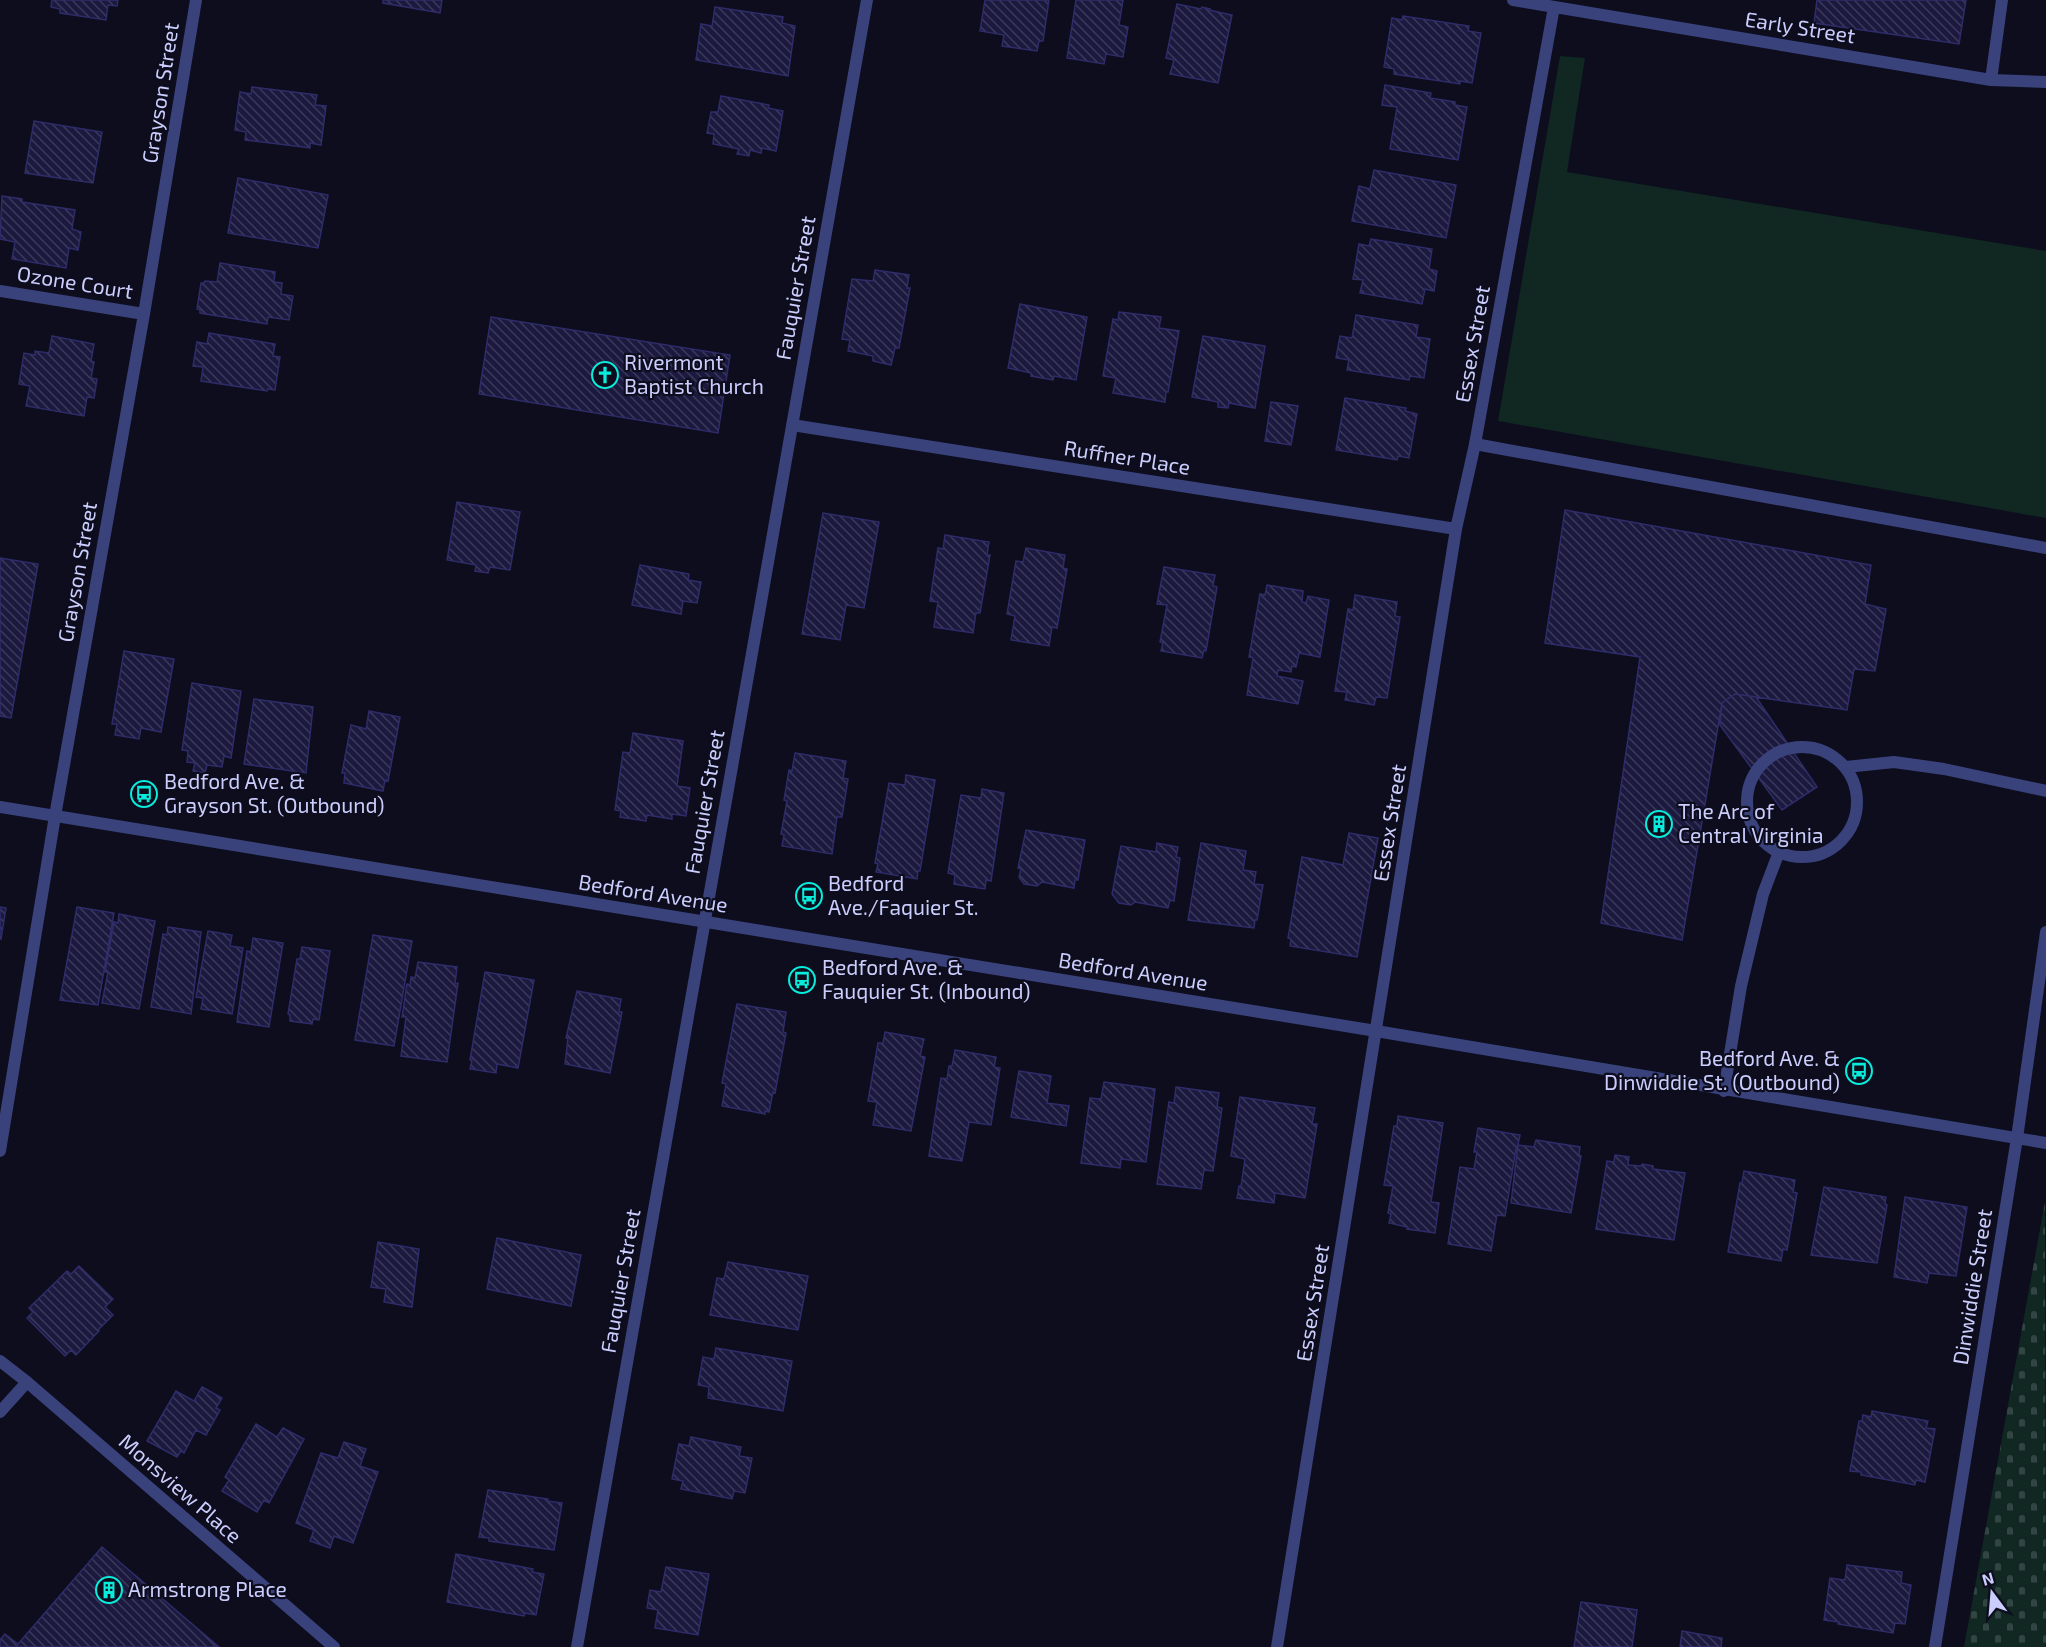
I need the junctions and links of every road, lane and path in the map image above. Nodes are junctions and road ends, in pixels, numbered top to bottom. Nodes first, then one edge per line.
1 (195, 0) edge
2 (867, 0) edge
3 (1513, 0) edge
4 (2002, 0) edge
5 (1554, 7) junction
6 (1991, 80) junction
7 (2046, 82) edge
8 (0, 291) edge
9 (144, 314) junction
10 (792, 425) junction
11 (1475, 444) junction
12 (1456, 529) junction
13 (2046, 548) edge
14 (1846, 767) junction
15 (2046, 791) edge
16 (0, 807) edge
17 (55, 816) junction
18 (1779, 852) junction
19 (704, 922) junction
20 (2046, 932) edge
21 (1376, 1031) junction
22 (1724, 1091) junction
23 (2017, 1138) junction
24 (2046, 1143) edge
25 (0, 1150) edge
26 (0, 1361) edge
27 (27, 1382) junction
28 (0, 1412) edge
29 (334, 1647) edge
30 (577, 1647) edge
31 (1277, 1647) edge
32 (1935, 1647) edge

1 - 9 street, Grayson Street
2 - 10 street, Fauquier Street
3 - 5 street, Early Street
4 - 6 street
5 - 6 street, Early Street
5 - 11 street, Essex Street
6 - 7 street, Early Street
8 - 9 street, Ozone Court
9 - 17 street, Grayson Street
10 - 12 street, Ruffner Place
10 - 19 street, Fauquier Street
11 - 12 street, Essex Street
11 - 13 street
12 - 21 street, Essex Street
14 - 15 street
14 - 18 street
14 - 18 street
16 - 17 street, Bedford Avenue
17 - 19 street, Bedford Avenue
17 - 25 street, Grayson Street
18 - 22 street
19 - 21 street, Bedford Avenue
19 - 30 street, Fauquier Street
20 - 23 street, Dinwiddie Street
21 - 22 street, Bedford Avenue
21 - 31 street, Essex Street
22 - 23 street, Bedford Avenue
23 - 24 street, Bedford Avenue
23 - 32 street, Dinwiddie Street
26 - 27 street, Monsview Place
27 - 28 street
27 - 29 street, Monsview Place

